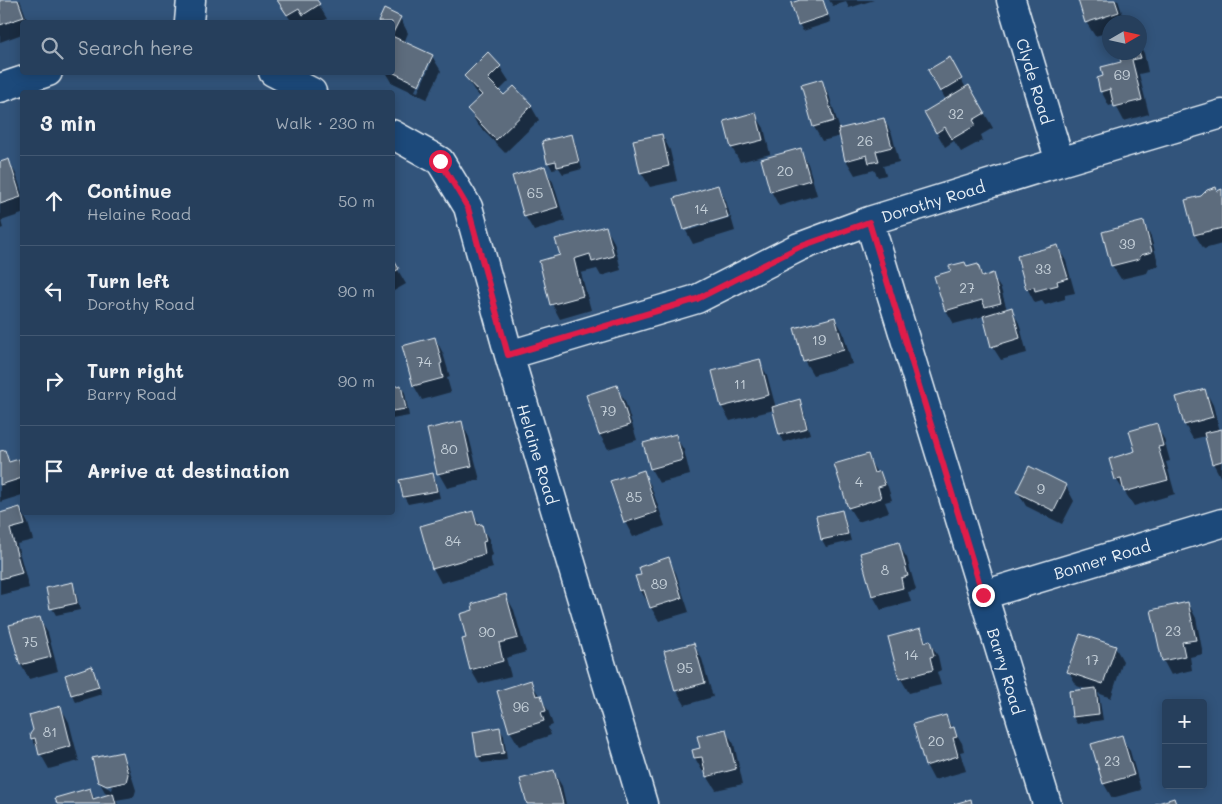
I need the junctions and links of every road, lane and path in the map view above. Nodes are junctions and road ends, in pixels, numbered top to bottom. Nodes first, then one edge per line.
1 (191, 0) edge
2 (1011, 0) edge
3 (189, 20) edge
4 (39, 75) edge
5 (279, 75) edge
6 (0, 88) edge
7 (308, 90) edge
8 (1222, 114) edge
9 (395, 136) edge
10 (1060, 162) junction
11 (869, 222) junction
12 (508, 355) junction
13 (1222, 523) edge
14 (983, 595) junction
15 (643, 804) edge
16 (1047, 804) edge

1 - 3 street
2 - 10 street, Clyde Road
4 - 6 street
5 - 7 street
8 - 10 street, Dorothy Road
9 - 12 street, Helaine Road
10 - 11 street, Dorothy Road
11 - 12 street, Dorothy Road
11 - 14 street, Barry Road
12 - 15 street, Helaine Road
13 - 14 street, Bonner Road
14 - 16 street, Barry Road

